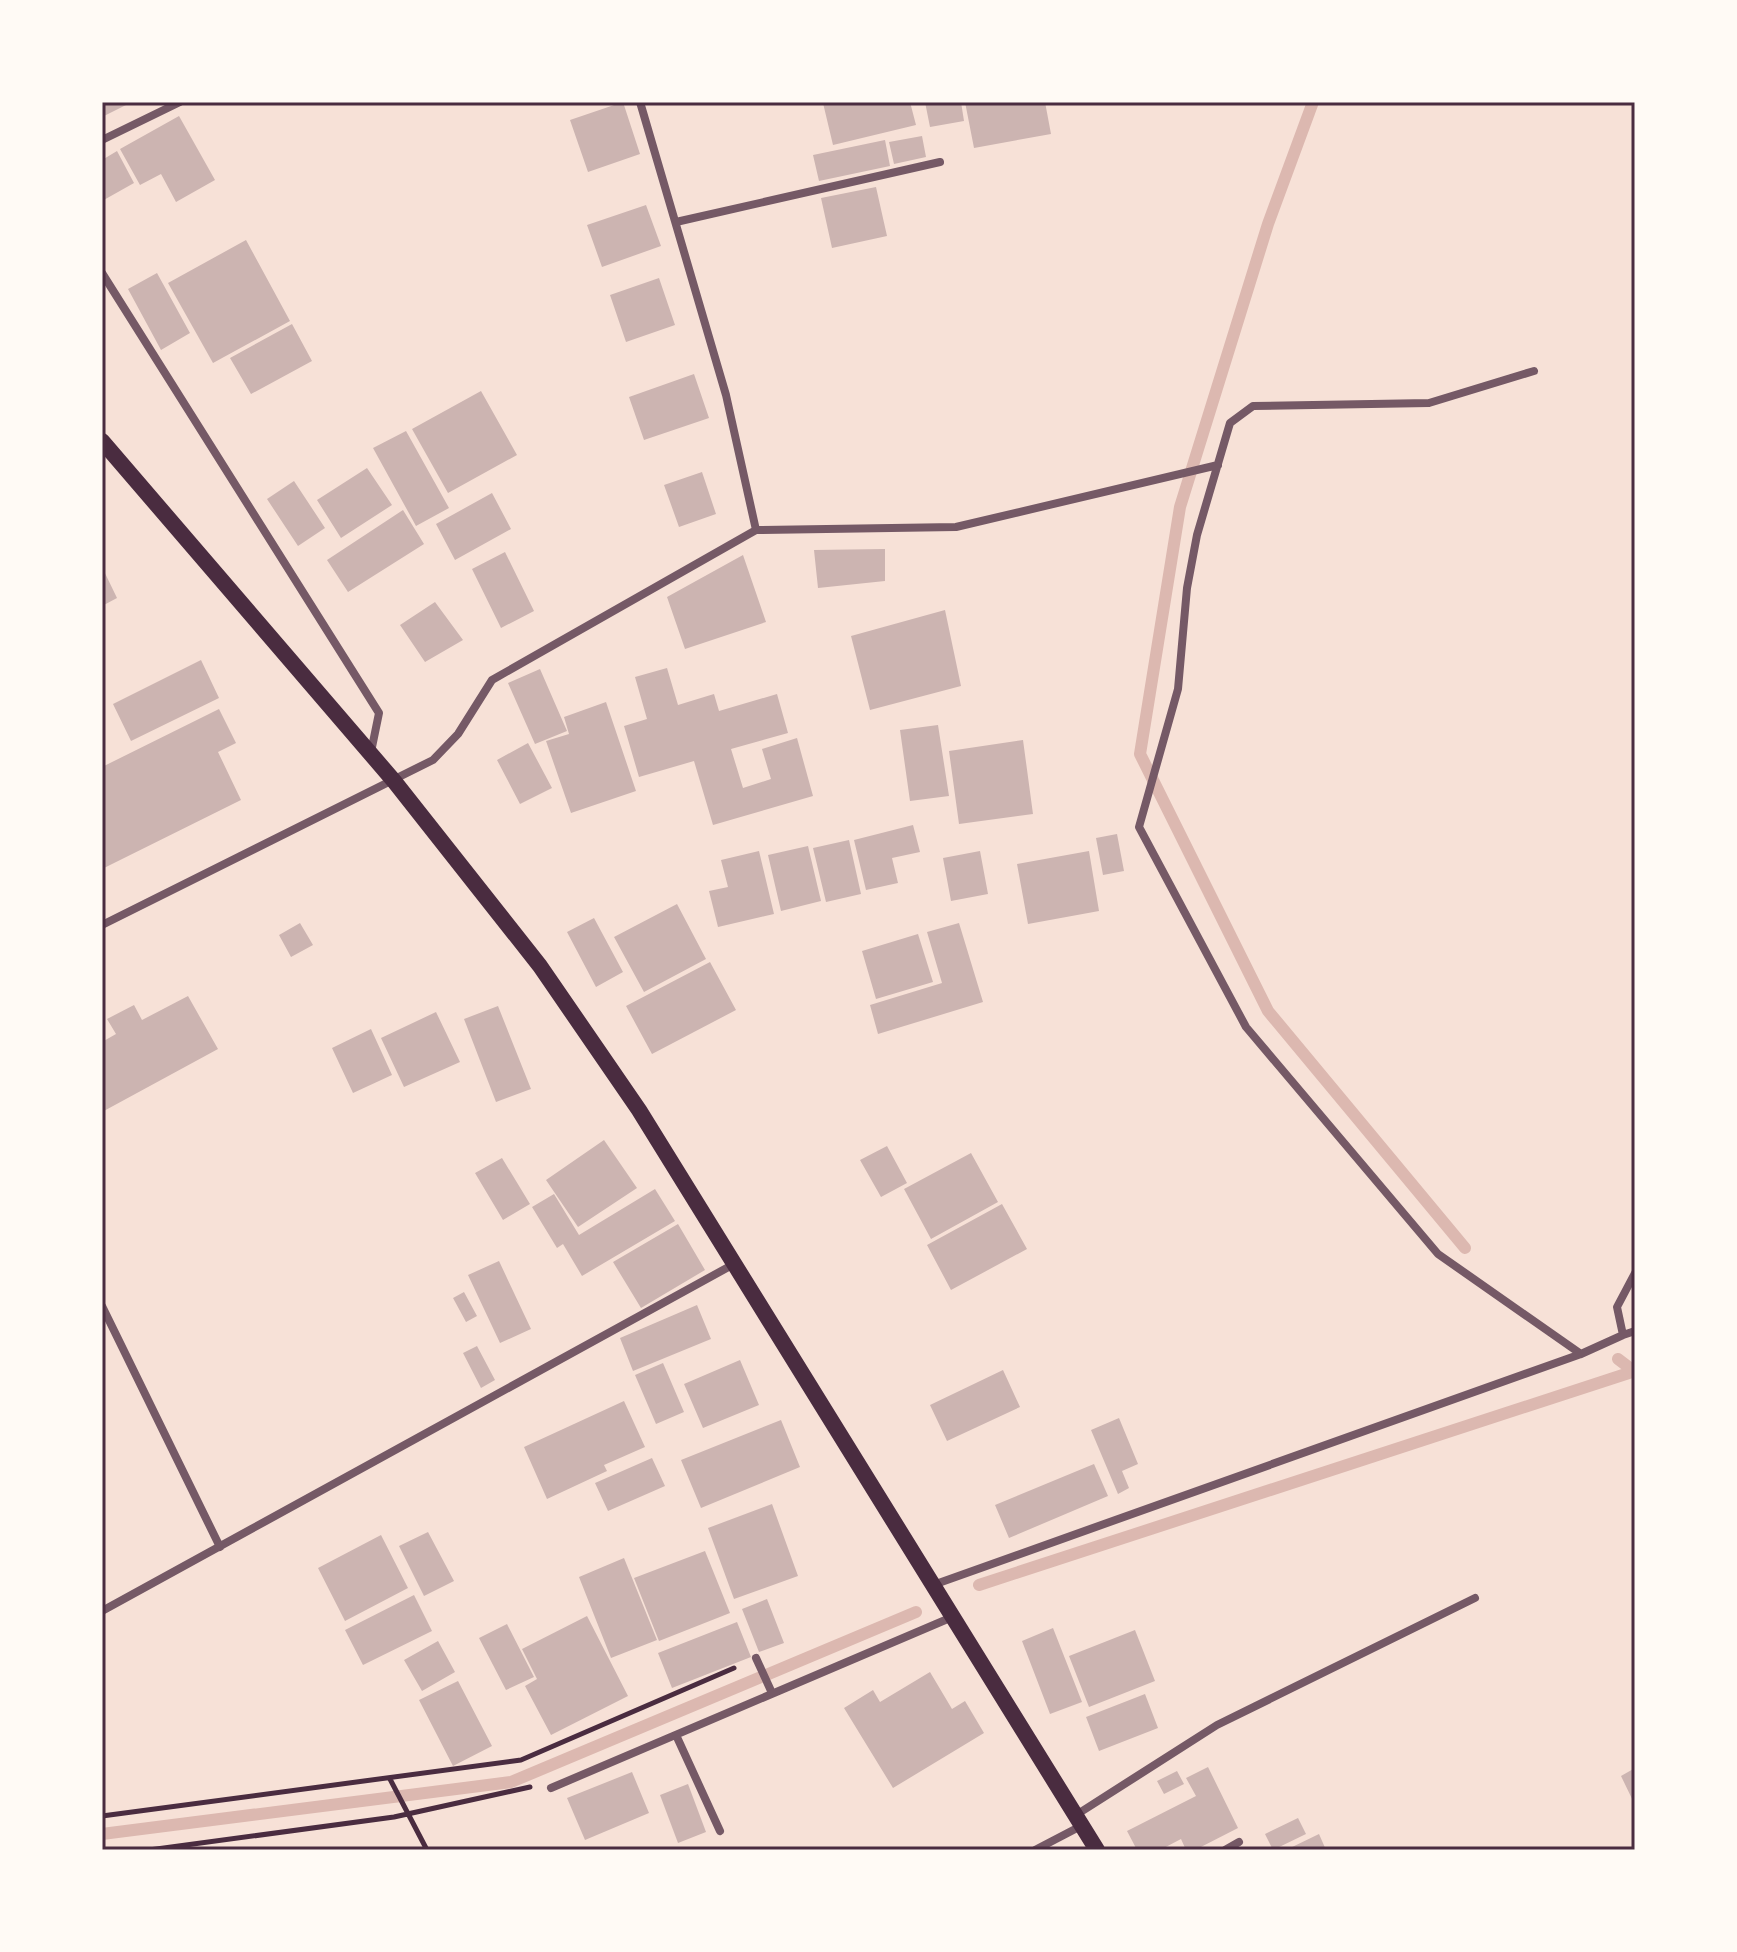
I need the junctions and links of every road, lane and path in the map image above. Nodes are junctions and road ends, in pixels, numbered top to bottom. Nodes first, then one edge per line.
1 (180, 102) edge
2 (640, 102) edge
3 (102, 140) edge
4 (940, 162) dead end
5 (676, 222) junction
6 (102, 273) edge
7 (1534, 371) dead end
8 (102, 441) edge
9 (1218, 465) junction
10 (756, 530) junction
11 (371, 753) junction
12 (394, 781) junction
13 (102, 925) edge
14 (734, 1264) junction
15 (1635, 1273) edge
16 (102, 1306) edge
17 (1635, 1331) edge
18 (1623, 1335) junction
19 (1581, 1354) junction
20 (220, 1547) junction
21 (932, 1585) junction
22 (1475, 1598) dead end
23 (102, 1611) edge
24 (950, 1618) junction
25 (758, 1662) joint
26 (770, 1689) junction
27 (676, 1735) junction
28 (391, 1782) junction
29 (551, 1788) joint
30 (404, 1812) junction
31 (102, 1816) edge
32 (1079, 1821) junction
33 (720, 1831) dead end
34 (1239, 1842) dead end
35 (149, 1850) edge
36 (427, 1850) edge
37 (1035, 1850) edge
38 (1097, 1850) edge
39 (1225, 1850) edge

1 - 3 street
2 - 5 street
4 - 5 street
5 - 10 street
6 - 11 street
7 - 9 street
8 - 11 main road
9 - 10 street
9 - 19 street
10 - 12 street
11 - 12 main road
12 - 13 street
12 - 14 main road
14 - 20 street
14 - 21 main road
15 - 18 street
16 - 20 street
17 - 18 street
18 - 19 street
19 - 21 street
20 - 23 street
21 - 24 main road
22 - 32 street
24 - 26 street
24 - 32 main road
25 - 26 street
25 - 28 path
26 - 27 street
27 - 29 street
27 - 33 street
28 - 30 path
28 - 31 path
29 - 30 path
30 - 35 path
30 - 36 path
32 - 37 street
32 - 38 main road
34 - 39 street

